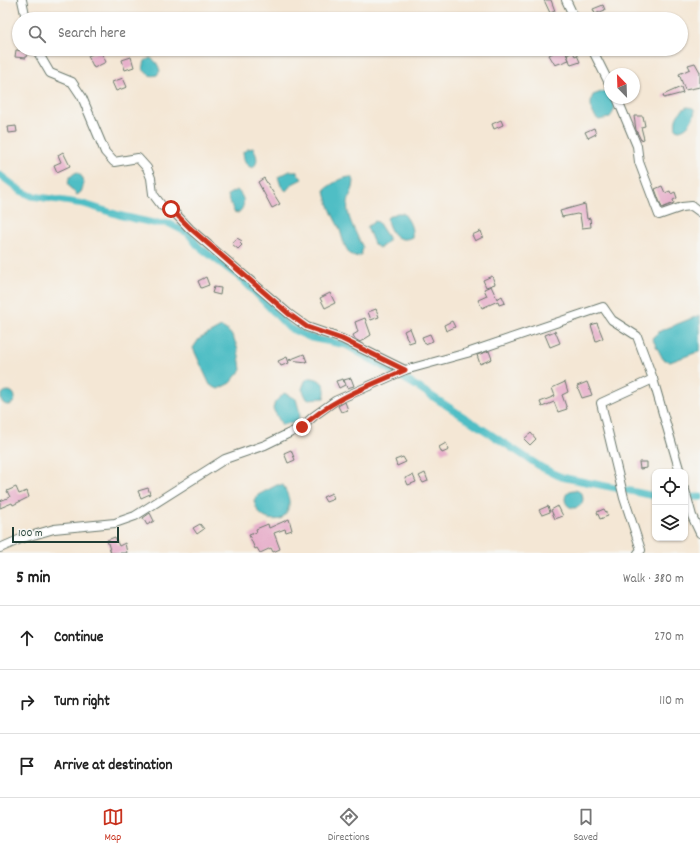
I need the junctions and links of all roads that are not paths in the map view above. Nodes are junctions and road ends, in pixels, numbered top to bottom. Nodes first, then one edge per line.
1 (22, 0) edge
2 (566, 0) edge
3 (25, 12) edge
4 (572, 12) edge
5 (40, 56) edge
6 (596, 56) edge
7 (604, 73) edge
8 (620, 104) edge
9 (700, 212) edge
10 (405, 370) junction
11 (653, 379) junction
12 (679, 469) edge
13 (688, 501) edge
14 (700, 533) edge
15 (0, 548) edge
16 (638, 553) edge

1 - 3 street
2 - 4 street
5 - 10 street
6 - 7 street
8 - 9 street
10 - 11 street
10 - 15 street
11 - 12 street
11 - 16 street
13 - 14 street

